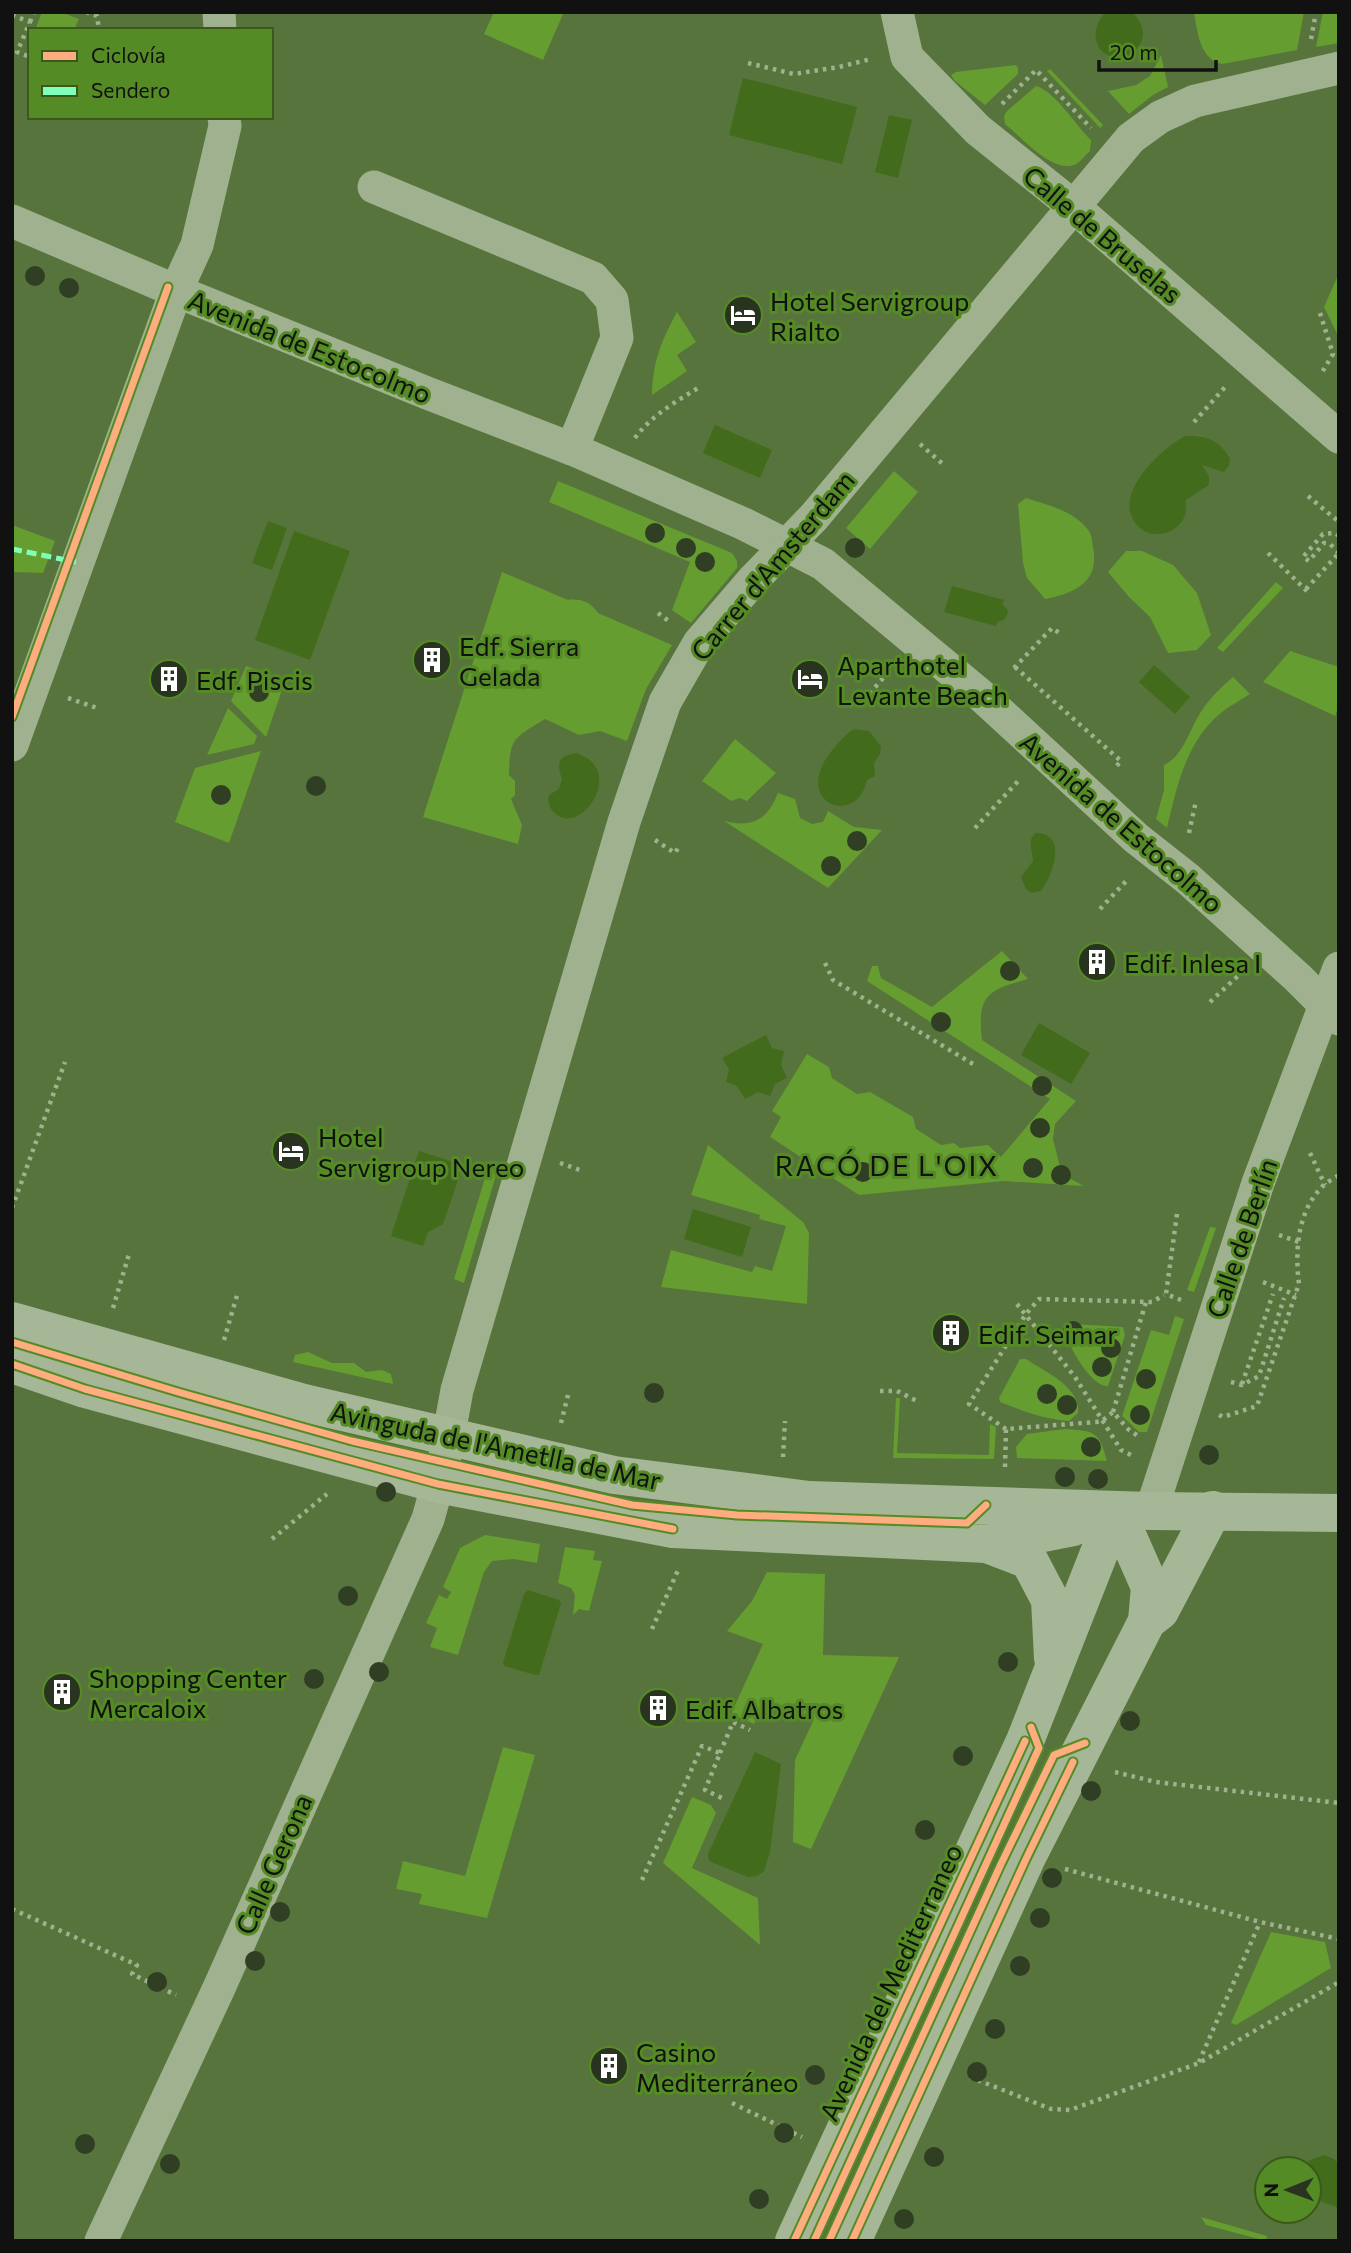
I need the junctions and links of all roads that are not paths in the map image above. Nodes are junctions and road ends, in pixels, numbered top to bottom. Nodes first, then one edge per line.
1 (897, 12) edge
2 (1339, 68) edge
3 (224, 119) edge
4 (374, 187) dead end
5 (1073, 206) junction
6 (12, 221) edge
7 (176, 291) junction
8 (1339, 437) edge
9 (572, 449) junction
10 (787, 544) junction
11 (12, 745) edge
12 (1339, 968) edge
13 (1332, 1012) edge
14 (12, 1321) edge
15 (12, 1364) edge
16 (449, 1438) junction
17 (438, 1484) junction
18 (1133, 1510) junction
19 (1213, 1510) junction
20 (1339, 1513) edge
21 (987, 1544) junction
22 (1141, 1568) junction
23 (1091, 1577) junction
24 (1147, 1621) junction
25 (1053, 1670) junction
26 (101, 2241) edge
27 (794, 2241) edge
28 (852, 2241) edge

1 - 5 street, Calle de Bruselas
2 - 5 street, Carrer d'Amsterdam
3 - 7 street
4 - 9 street
5 - 8 street, Calle de Bruselas
5 - 10 street, Carrer d'Amsterdam
6 - 7 street, Avenida de Estocolmo
7 - 9 street, Avenida de Estocolmo
7 - 11 street
9 - 10 street, Avenida de Estocolmo
10 - 13 street, Avenida de Estocolmo
10 - 16 street, Carrer d'Amsterdam
12 - 13 street, Calle de Berlín
13 - 18 street, Calle de Berlín
14 - 16 street, Avinguda de l'Ametlla de Mar
15 - 17 street, Avinguda de l'Ametlla de Mar
16 - 17 street, Carrer d'Amsterdam
16 - 18 street, Avinguda de l'Ametlla de Mar
17 - 21 street, Avinguda de l'Ametlla de Mar
17 - 26 street, Calle Gerona
18 - 19 street, Avinguda de l'Ametlla de Mar
18 - 21 street, Avinguda de l'Ametlla de Mar
18 - 22 street
18 - 23 street, Avenida del Mediterraneo
19 - 20 street, Avinguda de l'Ametlla de Mar
19 - 24 street
21 - 25 street, Avinguda de l'Ametlla de Mar
22 - 23 street
22 - 24 street
23 - 25 street, Avenida del Mediterraneo
24 - 28 street
25 - 27 street, Avenida del Mediterraneo

